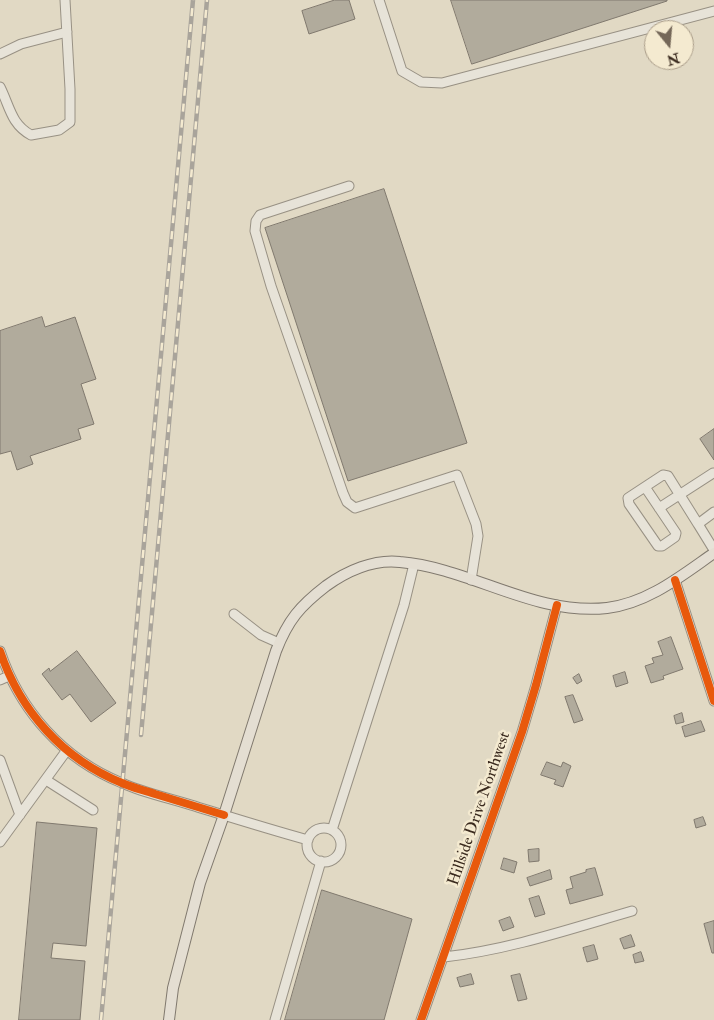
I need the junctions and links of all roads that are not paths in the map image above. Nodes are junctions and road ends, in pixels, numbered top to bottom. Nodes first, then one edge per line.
1 (65, 0) edge
2 (379, 0) edge
3 (714, 11) edge
4 (67, 32) junction
5 (0, 54) edge
6 (0, 88) edge
7 (349, 186) dead end
8 (713, 473) edge
9 (645, 487) junction
10 (679, 494) junction
11 (659, 508) junction
12 (714, 512) edge
13 (698, 524) junction
14 (714, 552) edge
15 (414, 564) junction
16 (471, 580) junction
17 (674, 580) junction
18 (558, 605) junction
19 (234, 614) dead end
20 (279, 644) junction
21 (0, 651) edge
22 (9, 676) junction
23 (0, 680) edge
24 (714, 701) edge
25 (67, 750) junction
26 (0, 760) edge
27 (46, 780) junction
28 (93, 810) dead end
29 (20, 815) junction
30 (224, 815) junction
31 (332, 830) junction
32 (308, 840) junction
33 (0, 842) edge
34 (321, 862) junction
35 (632, 911) dead end
36 (444, 957) junction
37 (169, 1020) edge
38 (275, 1020) edge
39 (421, 1020) edge

1 - 4 street
2 - 3 street
4 - 5 street
4 - 6 street
7 - 16 street
8 - 10 street
9 - 10 street
9 - 11 street
9 - 11 street
10 - 11 street
10 - 13 street
12 - 13 street
13 - 14 street
14 - 17 main road
15 - 16 main road
15 - 20 main road
15 - 31 street
16 - 18 main road
17 - 18 main road
17 - 24 street
18 - 36 street, Hillside Drive Northwest
19 - 20 street
20 - 30 main road
21 - 22 street
22 - 23 street
22 - 25 street
25 - 27 street
25 - 30 street
26 - 29 street
27 - 28 street
27 - 29 street
29 - 33 street
30 - 32 street
30 - 37 main road
31 - 32 street
31 - 34 street
32 - 34 street
34 - 38 street
35 - 36 street
36 - 39 street, Hillside Drive Northwest

